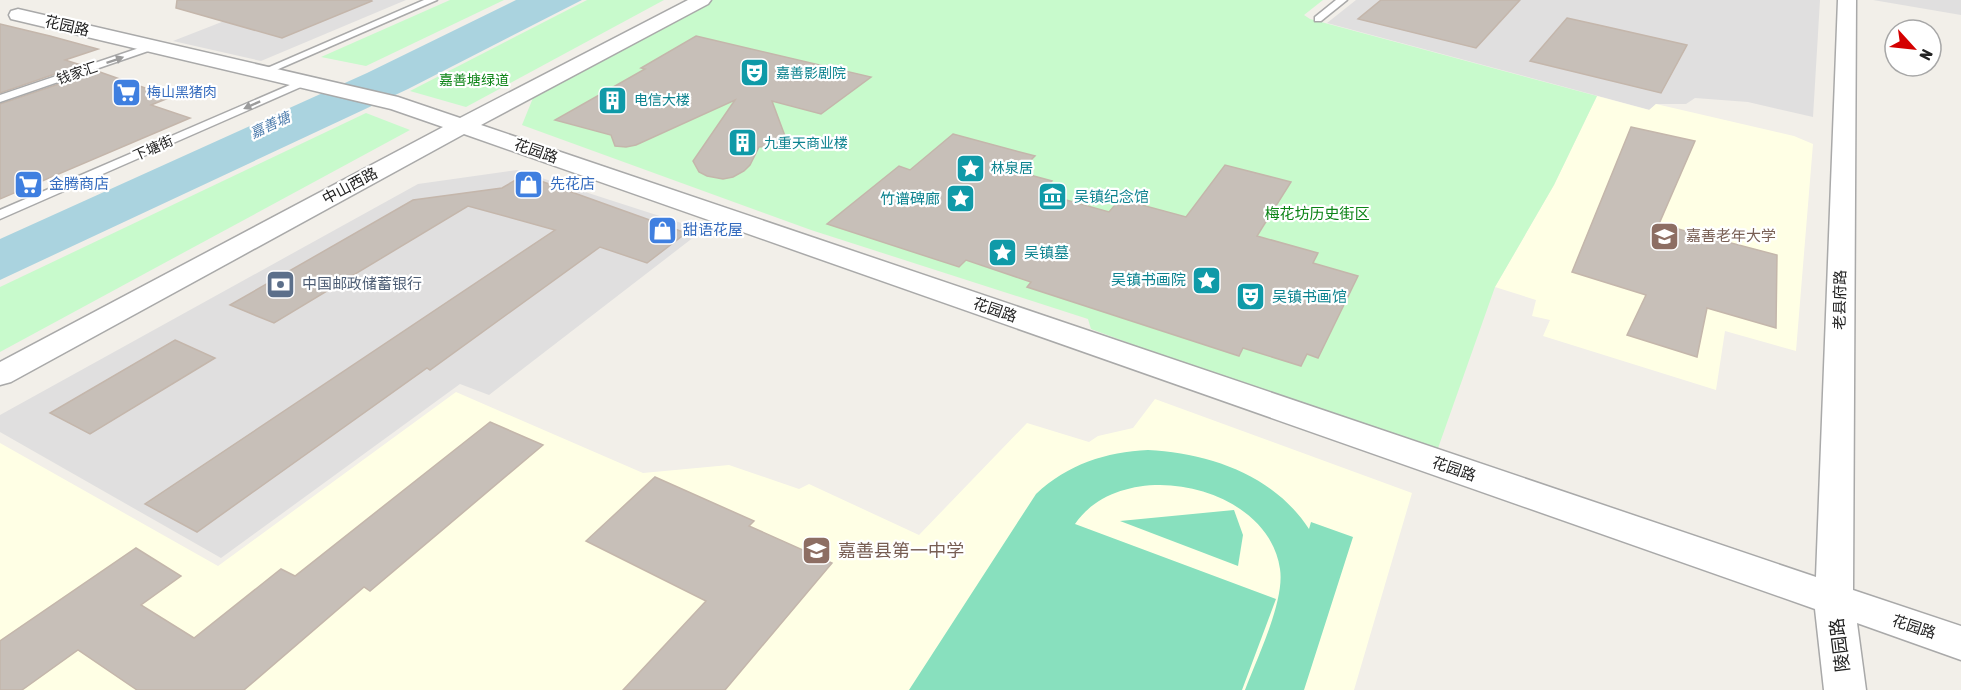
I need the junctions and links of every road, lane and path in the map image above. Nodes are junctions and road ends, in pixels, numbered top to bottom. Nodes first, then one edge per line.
1 (432, 0) edge
2 (702, 0) edge
3 (1342, 0) edge
4 (1847, 0) edge
5 (49, 3) dead end
6 (9, 16) edge
7 (1318, 19) dead end
8 (154, 46) junction
9 (263, 72) junction
10 (306, 81) junction
11 (0, 99) edge
12 (462, 126) junction
13 (0, 215) edge
14 (0, 375) edge
15 (1834, 601) junction
16 (1961, 643) edge
17 (1845, 690) edge

1 - 9 lane
2 - 12 street, 中山西路
3 - 7 lane
4 - 15 street, 老县府路
5 - 6 street
6 - 8 street, 花园路
8 - 9 street, 花园路
11 -> 8 lane, 钱家汇
9 - 10 street, 花园路
10 - 12 street, 花园路
10 -> 13 lane, 下塘街
12 - 14 street, 中山西路
12 - 15 street, 花园路
15 - 16 street, 花园路
15 - 17 street, 陵园路

